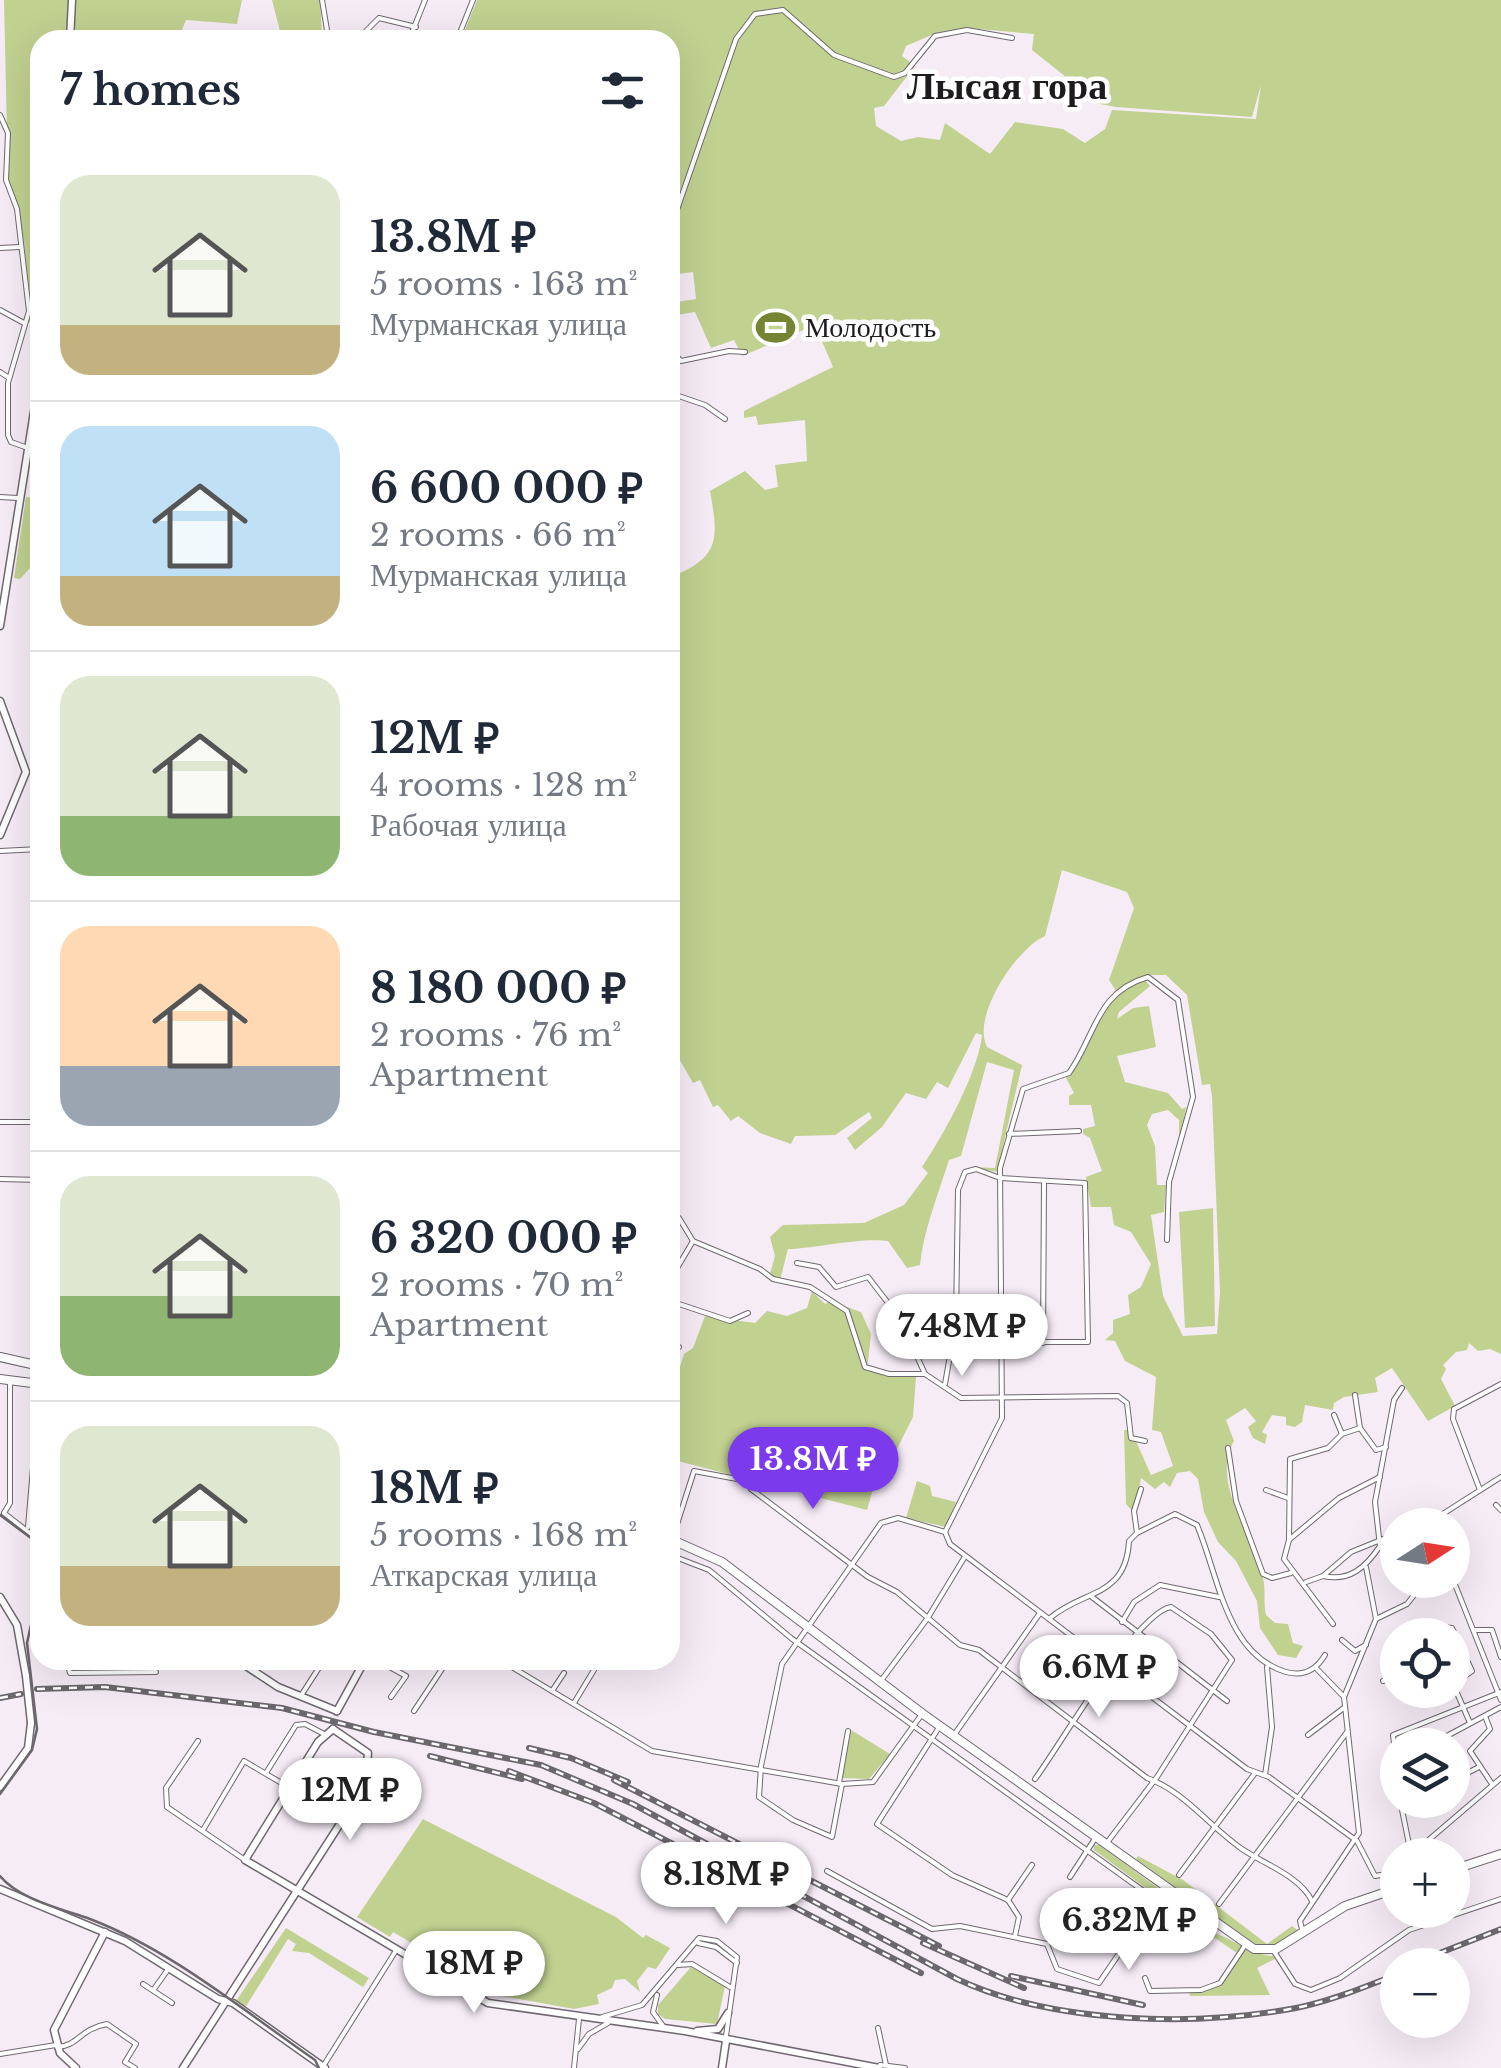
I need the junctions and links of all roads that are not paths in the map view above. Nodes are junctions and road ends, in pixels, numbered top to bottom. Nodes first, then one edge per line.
1 (72, 0) edge
2 (322, 0) edge
3 (425, 0) edge
4 (471, 1) edge
5 (416, 27) junction
6 (70, 30) edge
7 (327, 30) edge
8 (368, 30) edge
9 (414, 30) edge
10 (461, 30) edge
11 (1012, 38) dead end
12 (2, 115) edge
13 (3, 180) edge
14 (680, 201) edge
15 (22, 247) junction
16 (0, 248) edge
17 (0, 310) edge
18 (24, 323) junction
19 (745, 352) dead end
20 (680, 360) edge
21 (0, 372) edge
22 (9, 378) junction
23 (680, 397) edge
24 (725, 419) dead end
25 (30, 423) edge
26 (0, 435) edge
27 (8, 435) junction
28 (25, 447) junction
29 (0, 498) edge
30 (18, 498) junction
31 (4, 563) edge
32 (0, 626) edge
33 (0, 701) edge
34 (0, 834) edge
35 (30, 845) edge
36 (0, 851) edge
37 (0, 1122) edge
38 (30, 1122) edge
39 (1079, 1131) dead end
40 (1008, 1134) junction
41 (0, 1178) edge
42 (1000, 1178) junction
43 (30, 1180) edge
44 (1044, 1182) junction
45 (680, 1220) edge
46 (1167, 1240) dead end
47 (693, 1241) junction
48 (680, 1263) edge
49 (797, 1264) dead end
50 (680, 1304) edge
51 (748, 1313) dead end
52 (999, 1342) junction
53 (1043, 1343) junction
54 (0, 1357) edge
55 (30, 1364) edge
56 (925, 1374) junction
57 (5, 1379) edge
58 (30, 1383) edge
59 (945, 1384) junction
60 (1500, 1384) edge
61 (1402, 1388) dead end
62 (1501, 1394) edge
63 (1355, 1395) dead end
64 (1000, 1400) junction
65 (1334, 1414) dead end
66 (1360, 1428) junction
67 (1342, 1434) junction
68 (1145, 1441) dead end
69 (1386, 1447) junction
70 (1228, 1448) dead end
71 (1380, 1477) junction
72 (1501, 1477) edge
73 (737, 1479) dead end
74 (751, 1489) dead end
75 (1141, 1490) dead end
76 (1266, 1490) dead end
77 (1480, 1490) junction
78 (1288, 1498) junction
79 (1496, 1505) dead end
80 (1453, 1508) edge
81 (1501, 1510) edge
82 (2, 1514) edge
83 (680, 1514) edge
84 (30, 1521) edge
85 (28, 1527) junction
86 (30, 1529) edge
87 (945, 1532) junction
88 (1137, 1532) junction
89 (1380, 1534) edge
90 (1290, 1540) junction
91 (1380, 1540) edge
92 (1380, 1542) edge
93 (680, 1546) edge
94 (965, 1556) junction
95 (680, 1559) edge
96 (854, 1564) junction
97 (1366, 1567) junction
98 (1291, 1574) junction
99 (1322, 1576) junction
100 (1305, 1582) junction
101 (0, 1596) edge
102 (1092, 1597) junction
103 (1221, 1597) junction
104 (1412, 1598) edge
105 (1462, 1598) edge
106 (1040, 1613) junction
107 (929, 1616) junction
108 (1050, 1618) junction
109 (1376, 1619) junction
110 (1122, 1622) junction
111 (1333, 1624) dead end
112 (808, 1628) junction
113 (1476, 1630) junction
114 (1137, 1632) junction
115 (797, 1640) junction
116 (1342, 1640) dead end
117 (1366, 1645) junction
118 (1325, 1655) dead end
119 (1501, 1657) edge
120 (1267, 1667) junction
121 (1316, 1668) junction
122 (1000, 1669) junction
123 (67, 1670) edge
124 (261, 1670) edge
125 (317, 1670) edge
126 (360, 1670) edge
127 (395, 1670) edge
128 (441, 1670) edge
129 (517, 1670) edge
130 (594, 1670) edge
131 (1111, 1670) junction
132 (156, 1672) dead end
133 (564, 1673) dead end
134 (880, 1682) junction
135 (1212, 1690) junction
136 (552, 1691) junction
137 (1500, 1693) edge
138 (300, 1696) junction
139 (390, 1697) dead end
140 (1344, 1697) junction
141 (1227, 1701) dead end
142 (573, 1704) junction
143 (1470, 1704) edge
144 (1501, 1704) edge
145 (1345, 1707) junction
146 (1458, 1708) edge
147 (1464, 1708) edge
148 (414, 1712) dead end
149 (922, 1714) junction
150 (1486, 1716) junction
151 (1074, 1720) junction
152 (1470, 1723) junction
153 (915, 1725) junction
154 (940, 1726) junction
155 (1190, 1726) junction
156 (1409, 1728) edge
157 (1461, 1728) edge
158 (331, 1730) junction
159 (848, 1731) dead end
160 (1349, 1731) junction
161 (1308, 1735) dead end
162 (954, 1736) junction
163 (932, 1737) junction
164 (198, 1741) dead end
165 (982, 1756) junction
166 (974, 1767) junction
167 (1479, 1767) junction
168 (760, 1772) junction
169 (1470, 1772) edge
170 (266, 1773) junction
171 (1255, 1773) junction
172 (1265, 1775) junction
173 (1501, 1778) edge
174 (1035, 1779) dead end
175 (1152, 1781) junction
176 (840, 1784) junction
177 (1492, 1784) junction
178 (0, 1787) edge
179 (290, 1788) junction
180 (1298, 1798) junction
181 (1216, 1826) junction
182 (202, 1832) junction
183 (1096, 1837) junction
184 (1430, 1838) edge
185 (1357, 1840) junction
186 (1106, 1844) junction
187 (1088, 1848) junction
188 (1501, 1854) edge
189 (1254, 1856) junction
190 (245, 1860) junction
191 (1470, 1864) edge
192 (1032, 1865) dead end
193 (826, 1871) dead end
194 (1380, 1875) edge
195 (1179, 1876) dead end
196 (1070, 1877) dead end
197 (0, 1889) edge
198 (297, 1891) junction
199 (1380, 1894) edge
200 (1501, 1899) edge
201 (1008, 1900) junction
202 (1312, 1901) junction
203 (1071, 1904) dead end
204 (1219, 1904) dead end
205 (1220, 1926) junction
206 (104, 1932) junction
207 (1304, 1933) junction
208 (1015, 1936) junction
209 (1246, 1944) junction
210 (397, 1949) junction
211 (1274, 1950) junction
212 (678, 1965) junction
213 (169, 1968) junction
214 (1145, 1978) dead end
215 (143, 1984) dead end
216 (732, 1989) junction
217 (153, 1990) junction
218 (658, 1992) junction
219 (227, 2001) junction
220 (172, 2003) dead end
221 (728, 2012) junction
222 (584, 2020) junction
223 (608, 2023) junction
224 (878, 2028) dead end
225 (672, 2030) junction
226 (685, 2031) junction
227 (726, 2041) junction
228 (57, 2046) junction
229 (0, 2054) edge
230 (576, 2054) junction
231 (882, 2066) edge
232 (76, 2068) edge
233 (135, 2068) edge
234 (183, 2068) edge
235 (324, 2068) edge
236 (574, 2068) edge
237 (722, 2068) edge
238 (905, 2068) edge

1 - 6 street
2 - 7 street
3 - 5 street
4 - 10 street
5 - 8 street
5 - 9 street
11 - 14 street
12 - 13 street
13 - 15 street
15 - 16 street
15 - 18 street
17 - 18 street
18 - 22 street
19 - 20 street
21 - 22 street
22 - 27 street
23 - 24 street
25 - 28 street
26 - 27 street
27 - 28 street
28 - 30 street
29 - 30 street
30 - 31 street
31 - 32 street
33 - 34 street
35 - 36 street
37 - 38 street
39 - 40 street
40 - 42 street
40 - 46 street
41 - 43 street
42 - 44 street
42 - 52 street
42 - 59 street
44 - 53 street
44 - 53 street
45 - 47 street
47 - 48 street
47 - 56 street
49 - 56 street
50 - 51 street
52 - 53 street
52 - 64 street
54 - 55 main road
56 - 59 street
57 - 58 main road
57 - 82 street
59 - 64 street
60 - 62 street
60 - 77 street
61 - 69 street
63 - 66 street
64 - 68 street
64 - 87 street
65 - 67 street
66 - 67 street
66 - 69 street
67 - 78 street
69 - 71 street
70 - 98 street
71 - 89 street
71 - 90 street
72 - 77 street
73 - 83 street
74 - 96 street
75 - 88 street
76 - 78 street
77 - 80 street
78 - 90 street
79 - 81 street
82 - 85 street
84 - 85 street
85 - 86 street
87 - 94 street
87 - 96 street
88 - 102 street
88 - 103 street
90 - 98 street
91 - 99 street
92 - 97 street
93 - 112 main road
94 - 106 street
94 - 107 street
95 - 115 street
96 - 107 street
96 - 112 street
97 - 99 street
97 - 109 street
98 - 100 street
99 - 100 street
100 - 111 street
101 - 178 street, bridge
102 - 108 street
102 - 110 street
103 - 110 street
103 - 120 street
104 - 109 street
105 - 113 street
106 - 108 street
106 - 122 street
107 - 122 street
107 - 134 street
108 - 131 street
109 - 117 street
110 - 114 street
112 - 115 street
112 - 134 main road
113 - 119 street
113 - 137 street
114 - 131 street
114 - 135 street
114 - 135 street
115 - 153 street
115 - 168 street
116 - 117 street
117 - 140 street
118 - 121 street
120 - 121 street
120 - 172 street
121 - 140 street
122 - 151 street
122 - 162 street
123 - 132 street
124 - 138 street
125 - 138 street
126 - 138 street
127 - 139 street
128 - 148 street
129 - 136 street
130 - 142 street
131 - 151 street
131 - 155 street
133 - 136 street
134 - 149 main road
135 - 141 street
135 - 155 street
136 - 142 street
137 - 143 street
137 - 144 street
140 - 145 street
142 - 168 street
144 - 150 street
145 - 160 street
145 - 161 street
146 - 156 street
147 - 152 street
149 - 153 street
149 - 154 main road
150 - 152 street
150 - 167 street
151 - 174 street
151 - 175 street
152 - 157 street
153 - 163 street
153 - 176 street
154 - 162 main road
154 - 163 street
155 - 171 street
155 - 175 street
158 - 170 street
158 - 179 street
158 - 198 street
159 - 176 street
160 - 180 street
160 - 185 street
162 - 165 main road
163 - 166 street
163 - 201 street
164 - 182 street
165 - 166 street
165 - 183 main road
166 - 187 street
167 - 169 street
167 - 177 street
168 - 176 street
168 - 176 street
170 - 179 street
170 - 182 street
171 - 172 street
171 - 181 street
172 - 180 street
173 - 177 street
175 - 181 street
175 - 186 street
177 - 184 street
179 - 190 street
180 - 185 street
180 - 189 street
181 - 189 street
181 - 195 street
182 - 190 street
183 - 186 main road
183 - 187 street
185 - 194 street
185 - 202 street
186 - 205 main road
187 - 196 street
187 - 205 street
188 - 191 main road
189 - 202 street
189 - 204 street
190 - 198 street
192 - 201 street
193 - 208 street
197 - 206 street
198 - 210 street
198 - 219 street
199 - 207 main road
200 - 211 street
201 - 208 street
202 - 207 street
203 - 208 street
205 - 209 main road
206 - 213 street
206 - 228 street
207 - 211 main road
209 - 211 main road
209 - 214 street
210 - 222 street
210 - 235 street
212 - 216 street
212 - 216 street
212 - 218 street
213 - 217 street
213 - 219 street
215 - 217 street
216 - 221 street
217 - 220 street
218 - 222 street
218 - 225 street
219 - 234 street
219 - 235 street
221 - 226 street
221 - 227 street
222 - 223 street
222 - 230 street
223 - 225 street
223 - 230 street
224 - 231 street
225 - 226 street
226 - 227 street
227 - 231 street
227 - 237 street
228 - 229 street
228 - 232 street
228 - 233 street
230 - 236 street
231 - 238 street

